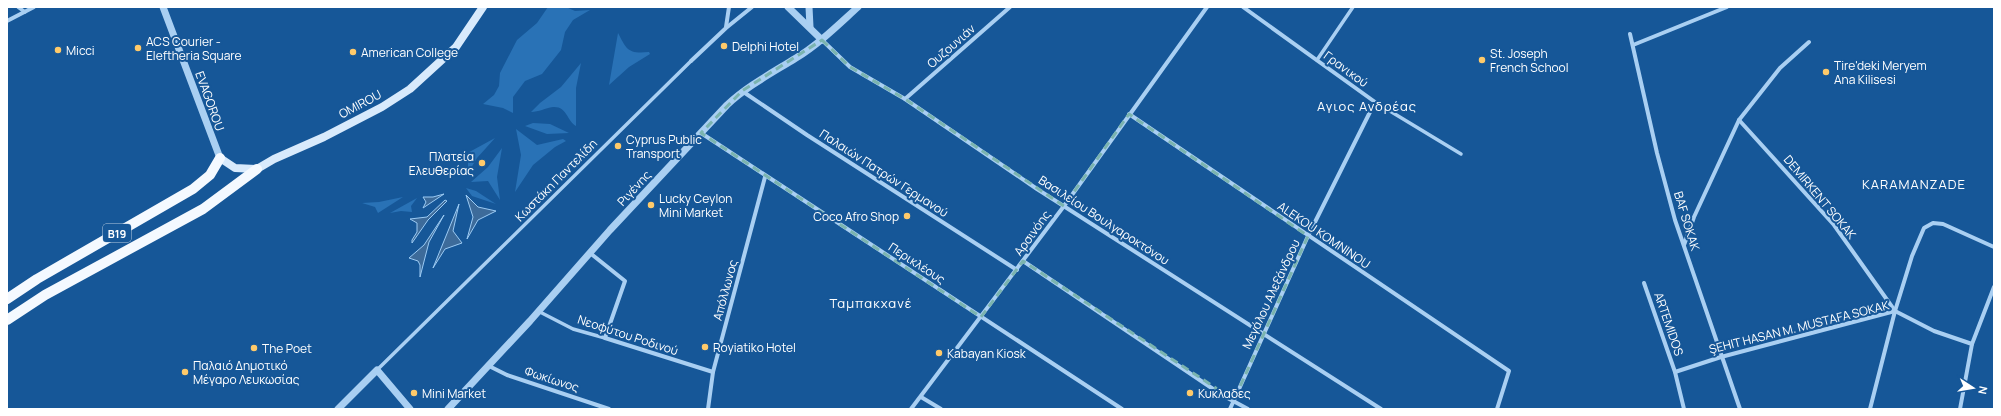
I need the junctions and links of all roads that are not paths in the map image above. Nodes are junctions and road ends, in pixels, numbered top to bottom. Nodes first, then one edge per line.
1 (18, 7) edge
2 (34, 7) edge
3 (163, 7) edge
4 (484, 7) edge
5 (730, 7) edge
6 (752, 7) edge
7 (809, 7) edge
8 (858, 7) edge
9 (1010, 7) edge
10 (1207, 7) edge
11 (1244, 7) edge
12 (1353, 7) edge
13 (1727, 7) edge
14 (788, 8) edge
15 (25, 12) junction
16 (7, 21) edge
17 (810, 27) junction
18 (726, 28) junction
19 (1630, 34) dead end
20 (822, 40) junction
21 (1809, 42) dead end
22 (1633, 45) junction
23 (1316, 60) junction
24 (691, 61) joint
25 (742, 91) junction
26 (905, 99) junction
27 (1375, 102) junction
28 (1129, 114) junction
29 (1739, 120) junction
30 (701, 133) junction
31 (1461, 154) dead end
32 (220, 158) junction
33 (256, 169) junction
34 (766, 177) junction
35 (1064, 206) junction
36 (1308, 236) junction
37 (1684, 245) junction
38 (1994, 247) edge
39 (590, 253) junction
40 (1023, 261) junction
41 (1017, 270) junction
42 (1644, 284) dead end
43 (1994, 287) edge
44 (7, 299) edge
45 (538, 311) junction
46 (1895, 311) junction
47 (981, 317) junction
48 (7, 320) edge
49 (1263, 335) junction
50 (605, 338) junction
51 (1972, 344) junction
52 (1721, 357) junction
53 (489, 366) junction
54 (377, 370) junction
55 (714, 372) junction
56 (1675, 372) junction
57 (921, 397) junction
58 (1234, 400) junction
59 (338, 409) edge
60 (410, 409) edge
61 (448, 409) edge
62 (609, 409) edge
63 (708, 409) edge
64 (911, 409) edge
65 (941, 409) edge
66 (1122, 409) edge
67 (1230, 409) edge
68 (1248, 409) edge
69 (1381, 409) edge
70 (1497, 409) edge
71 (1684, 409) edge
72 (1740, 409) edge
73 (1870, 409) edge
74 (1960, 409) edge

1 - 15 street
2 - 15 street
3 - 32 street, EVAGOROU
4 - 33 main road, OMIROU
5 - 18 street
6 - 18 street, Kωστάκη Παντελίδη
7 - 17 street
8 - 20 street, Ριγένης
9 - 26 street, Ουζουνιάν
10 - 28 street, Αρσινόης
11 - 23 street, Γρανικού
12 - 23 street
13 - 22 street
14 - 17 street
15 - 16 street
17 - 20 street
18 - 24 street, Kωστάκη Παντελίδη
19 - 22 street, BAF SOKAK
20 - 25 street, Ριγένης
20 - 26 street, Βασιλείου Βουλγαροκτόνου
21 - 29 street
22 - 37 street, BAF SOKAK
23 - 27 street, Γρανικού
24 - 54 street, Kωστάκη Παντελίδη
25 - 30 street, Ριγένης
25 - 41 street, Παλαιών Πατρών Γερμανού
26 - 35 street, Βασιλείου Βουλγαροκτόνου
27 - 31 street, Γρανικού
27 - 36 street, Μεγάλου Αλεξάνδρου
28 - 35 street, Αρσινόης
28 - 36 street, ALEKOU KOMNINOU
29 - 37 street
29 - 46 street, DEMIRKENT SOKAK
30 - 34 street, Περικλέους
30 - 39 street, Ριγένης
32 - 33 main road, OMIROU
32 - 44 main road, B19
33 - 48 main road, B19
34 - 47 street, Περικλέους
34 - 55 street, Απόλλωνος
35 - 40 street, Αρσινόης
35 - 49 street, Βασιλείου Βουλγαροκτόνου
36 - 49 street, Μεγάλου Αλεξάνδρου
36 - 70 street, ALEKOU KOMNINOU
37 - 52 street, BAF SOKAK
38 - 46 street
39 - 45 street, Ριγένης
39 - 50 street
40 - 41 street, Αρσινόης
40 - 58 street
41 - 47 street, Αρσινόης
42 - 56 street, ARTEMIDOS
43 - 51 street
45 - 50 street, Νεοφύτου Ροδινού
45 - 53 street, Ριγένης
46 - 51 street, ŞEHIT HASAN M. MUSTAFA SOKAK
46 - 52 street, ŞEHIT HASAN M. MUSTAFA SOKAK
46 - 73 street
47 - 57 street, Αρσινόης
47 - 66 street, Περικλέους
49 - 58 street, Μεγάλου Αλεξάνδρου
49 - 69 street, Βασιλείου Βουλγαροκτόνου
50 - 55 street, Νεοφύτου Ροδινού
51 - 74 street
52 - 56 street, ŞEHIT HASAN M. MUSTAFA SOKAK
52 - 72 street, BAF SOKAK
53 - 61 street, Ριγένης
53 - 62 street, Φωκίωνος
54 - 59 street
54 - 60 street
55 - 63 street, Απόλλωνος
56 - 71 street, ARTEMIDOS
57 - 64 street, Αρσινόης
57 - 65 street
58 - 67 street, Μεγάλου Αλεξάνδρου
58 - 68 street

